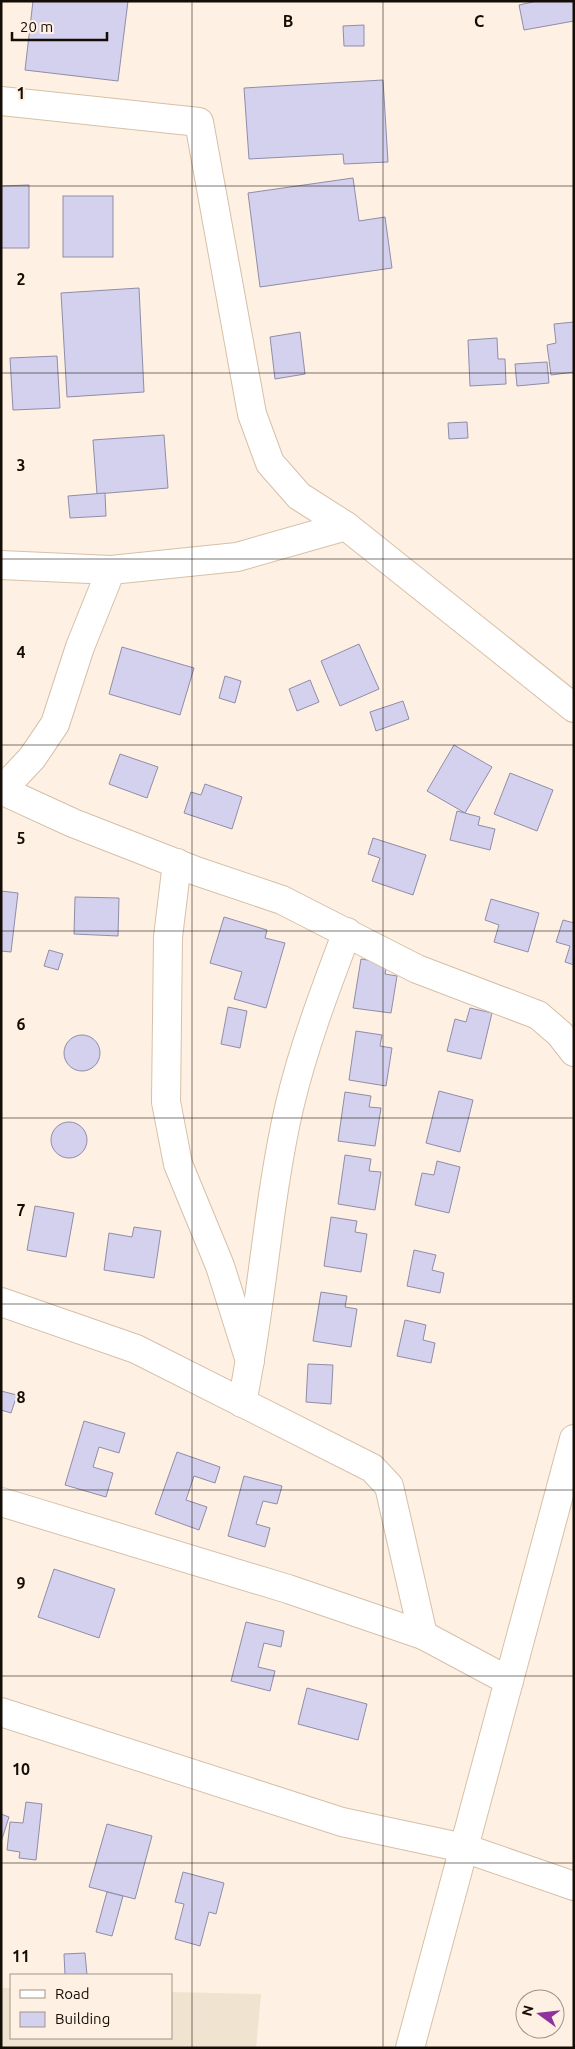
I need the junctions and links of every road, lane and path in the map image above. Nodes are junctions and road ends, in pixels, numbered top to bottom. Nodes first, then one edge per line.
1 (1, 101) edge
2 (346, 526) junction
3 (1, 565) edge
4 (111, 570) junction
5 (574, 708) edge
6 (1, 790) edge
7 (178, 863) junction
8 (347, 932) junction
9 (574, 1052) edge
10 (1, 1302) edge
11 (250, 1361) junction
12 (242, 1403) junction
13 (574, 1441) edge
14 (1, 1502) edge
15 (423, 1635) junction
16 (509, 1681) junction
17 (1, 1712) edge
18 (464, 1848) junction
19 (574, 1886) edge
20 (410, 2048) edge

1 - 2 street
2 - 4 street
2 - 5 street
3 - 4 street
4 - 6 street
6 - 7 street
7 - 8 street
7 - 11 street
8 - 9 street
8 - 11 street
10 - 12 street
11 - 12 street
12 - 15 street
13 - 16 street
14 - 15 street
15 - 16 street
16 - 18 street
17 - 18 street
18 - 19 street
18 - 20 street

